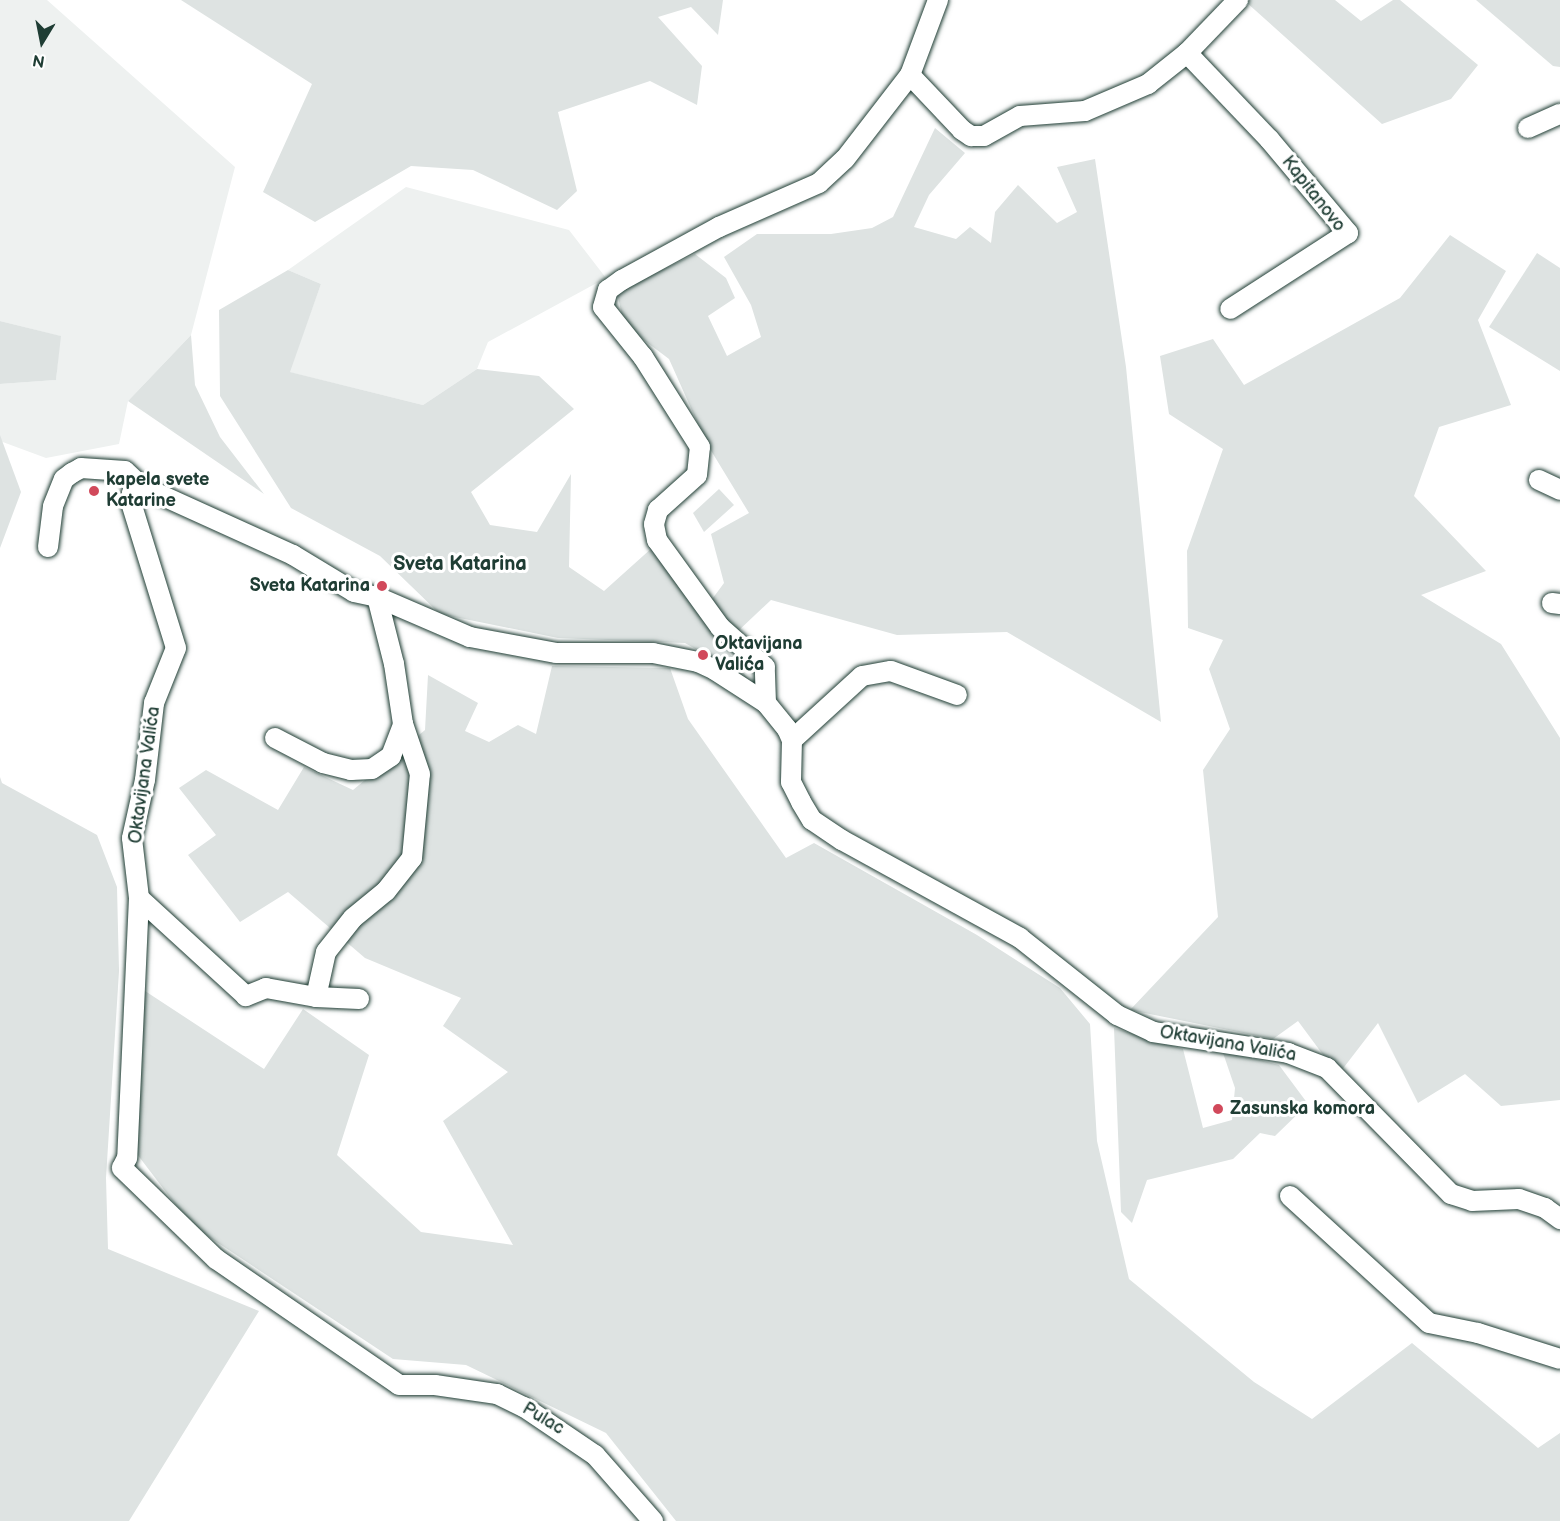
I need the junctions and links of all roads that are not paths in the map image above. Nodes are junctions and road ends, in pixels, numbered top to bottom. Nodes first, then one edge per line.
1 (938, 0) edge
2 (1238, 0) edge
3 (1187, 53) junction
4 (910, 75) junction
5 (1560, 114) edge
6 (1528, 128) dead end
7 (1230, 309) dead end
8 (1539, 480) dead end
9 (141, 486) junction
10 (1560, 490) edge
11 (48, 547) dead end
12 (377, 597) junction
13 (957, 695) dead end
14 (766, 703) junction
15 (403, 724) junction
16 (274, 738) dead end
17 (792, 740) junction
18 (139, 898) junction
19 (316, 997) junction
20 (359, 999) dead end
21 (1290, 1196) dead end
22 (1560, 1219) edge
23 (1560, 1359) edge
24 (399, 1385) joint
25 (653, 1521) edge

1 - 4 street
2 - 3 street
3 - 4 street
3 - 7 street, Kapitanovo
4 - 14 street
5 - 6 street
8 - 10 street
9 - 11 street
9 - 12 street
9 - 18 street, Oktavijana Valića
12 - 14 street
12 - 15 street
13 - 17 street
14 - 17 street
15 - 16 street
15 - 19 street
17 - 22 street, Oktavijana Valića
18 - 19 street
18 - 24 street, Oktavijana Valića
19 - 20 street
21 - 23 street
24 - 25 street, Pulac

